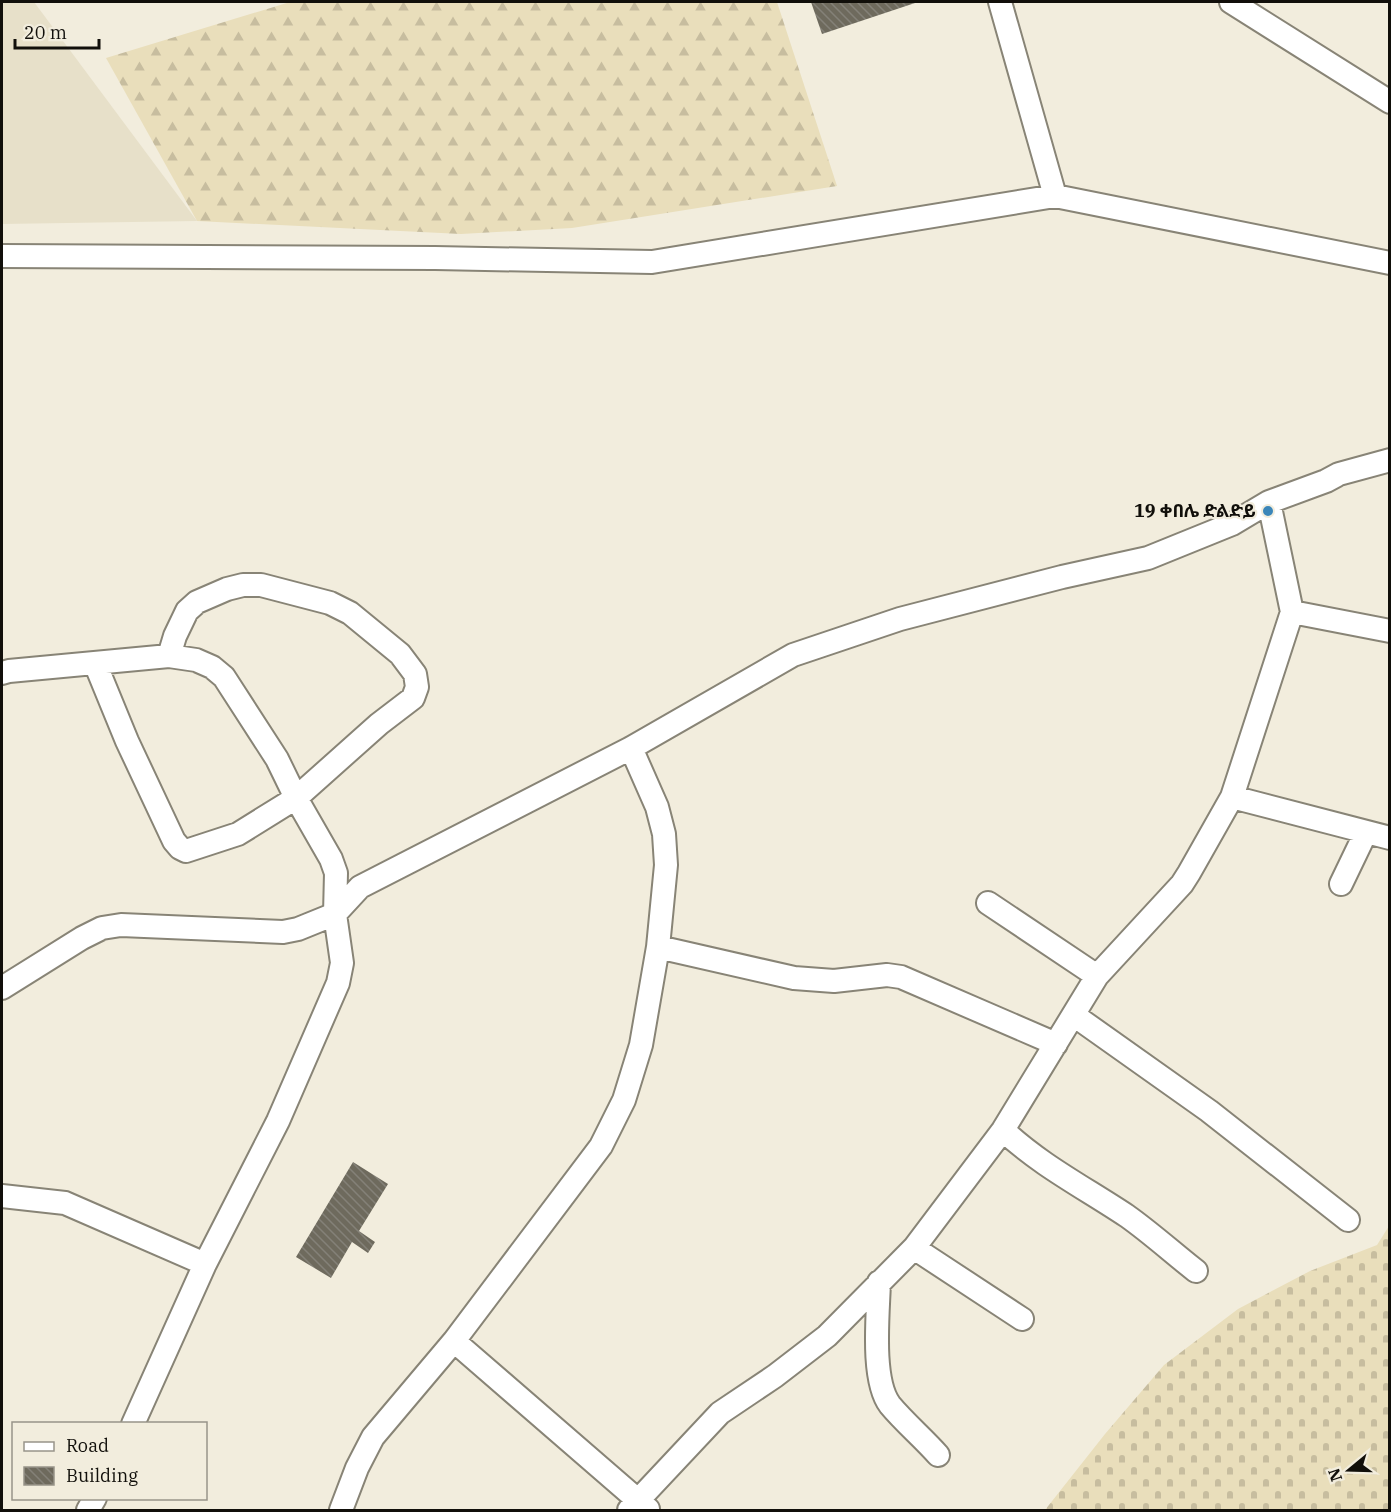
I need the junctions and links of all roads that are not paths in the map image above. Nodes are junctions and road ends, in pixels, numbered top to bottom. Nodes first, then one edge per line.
1 (1000, 2) edge
2 (1231, 2) edge
3 (1389, 102) edge
4 (1054, 196) junction
5 (2, 256) edge
6 (1389, 263) edge
7 (1389, 460) edge
8 (1269, 502) junction
9 (1292, 612) junction
10 (1389, 632) edge
11 (169, 656) junction
12 (95, 663) junction
13 (2, 673) edge
14 (631, 748) junction
15 (1232, 797) junction
16 (296, 798) junction
17 (1366, 832) junction
18 (1389, 838) edge
19 (1341, 884) dead end
20 (988, 903) dead end
21 (335, 914) junction
22 (658, 947) junction
23 (1097, 976) junction
24 (2, 988) edge
25 (1075, 1016) junction
26 (1056, 1044) junction
27 (1003, 1130) junction
28 (2, 1196) edge
29 (1348, 1221) dead end
30 (914, 1248) junction
31 (205, 1264) junction
32 (1196, 1271) dead end
33 (879, 1282) junction
34 (1022, 1318) dead end
35 (454, 1341) junction
36 (134, 1422) edge
37 (939, 1455) dead end
38 (639, 1507) edge
39 (341, 1510) edge

1 - 4 street
2 - 3 street
4 - 5 street
4 - 6 street
7 - 8 street
8 - 9 street
8 - 14 street
9 - 10 street
9 - 15 street
11 - 12 street
11 - 16 street
11 - 16 street
12 - 13 street
12 - 16 street
14 - 21 street
14 - 22 street
15 - 17 street
15 - 23 street
16 - 21 street
17 - 18 street
17 - 19 street
20 - 23 street
21 - 24 street
21 - 31 street
22 - 26 street
22 - 35 street
23 - 25 street
25 - 26 street
25 - 29 street
26 - 27 street
27 - 30 street
27 - 32 street
28 - 31 street
30 - 33 street
30 - 34 street
31 - 36 street
33 - 37 street
33 - 38 street
35 - 38 street
35 - 39 street

